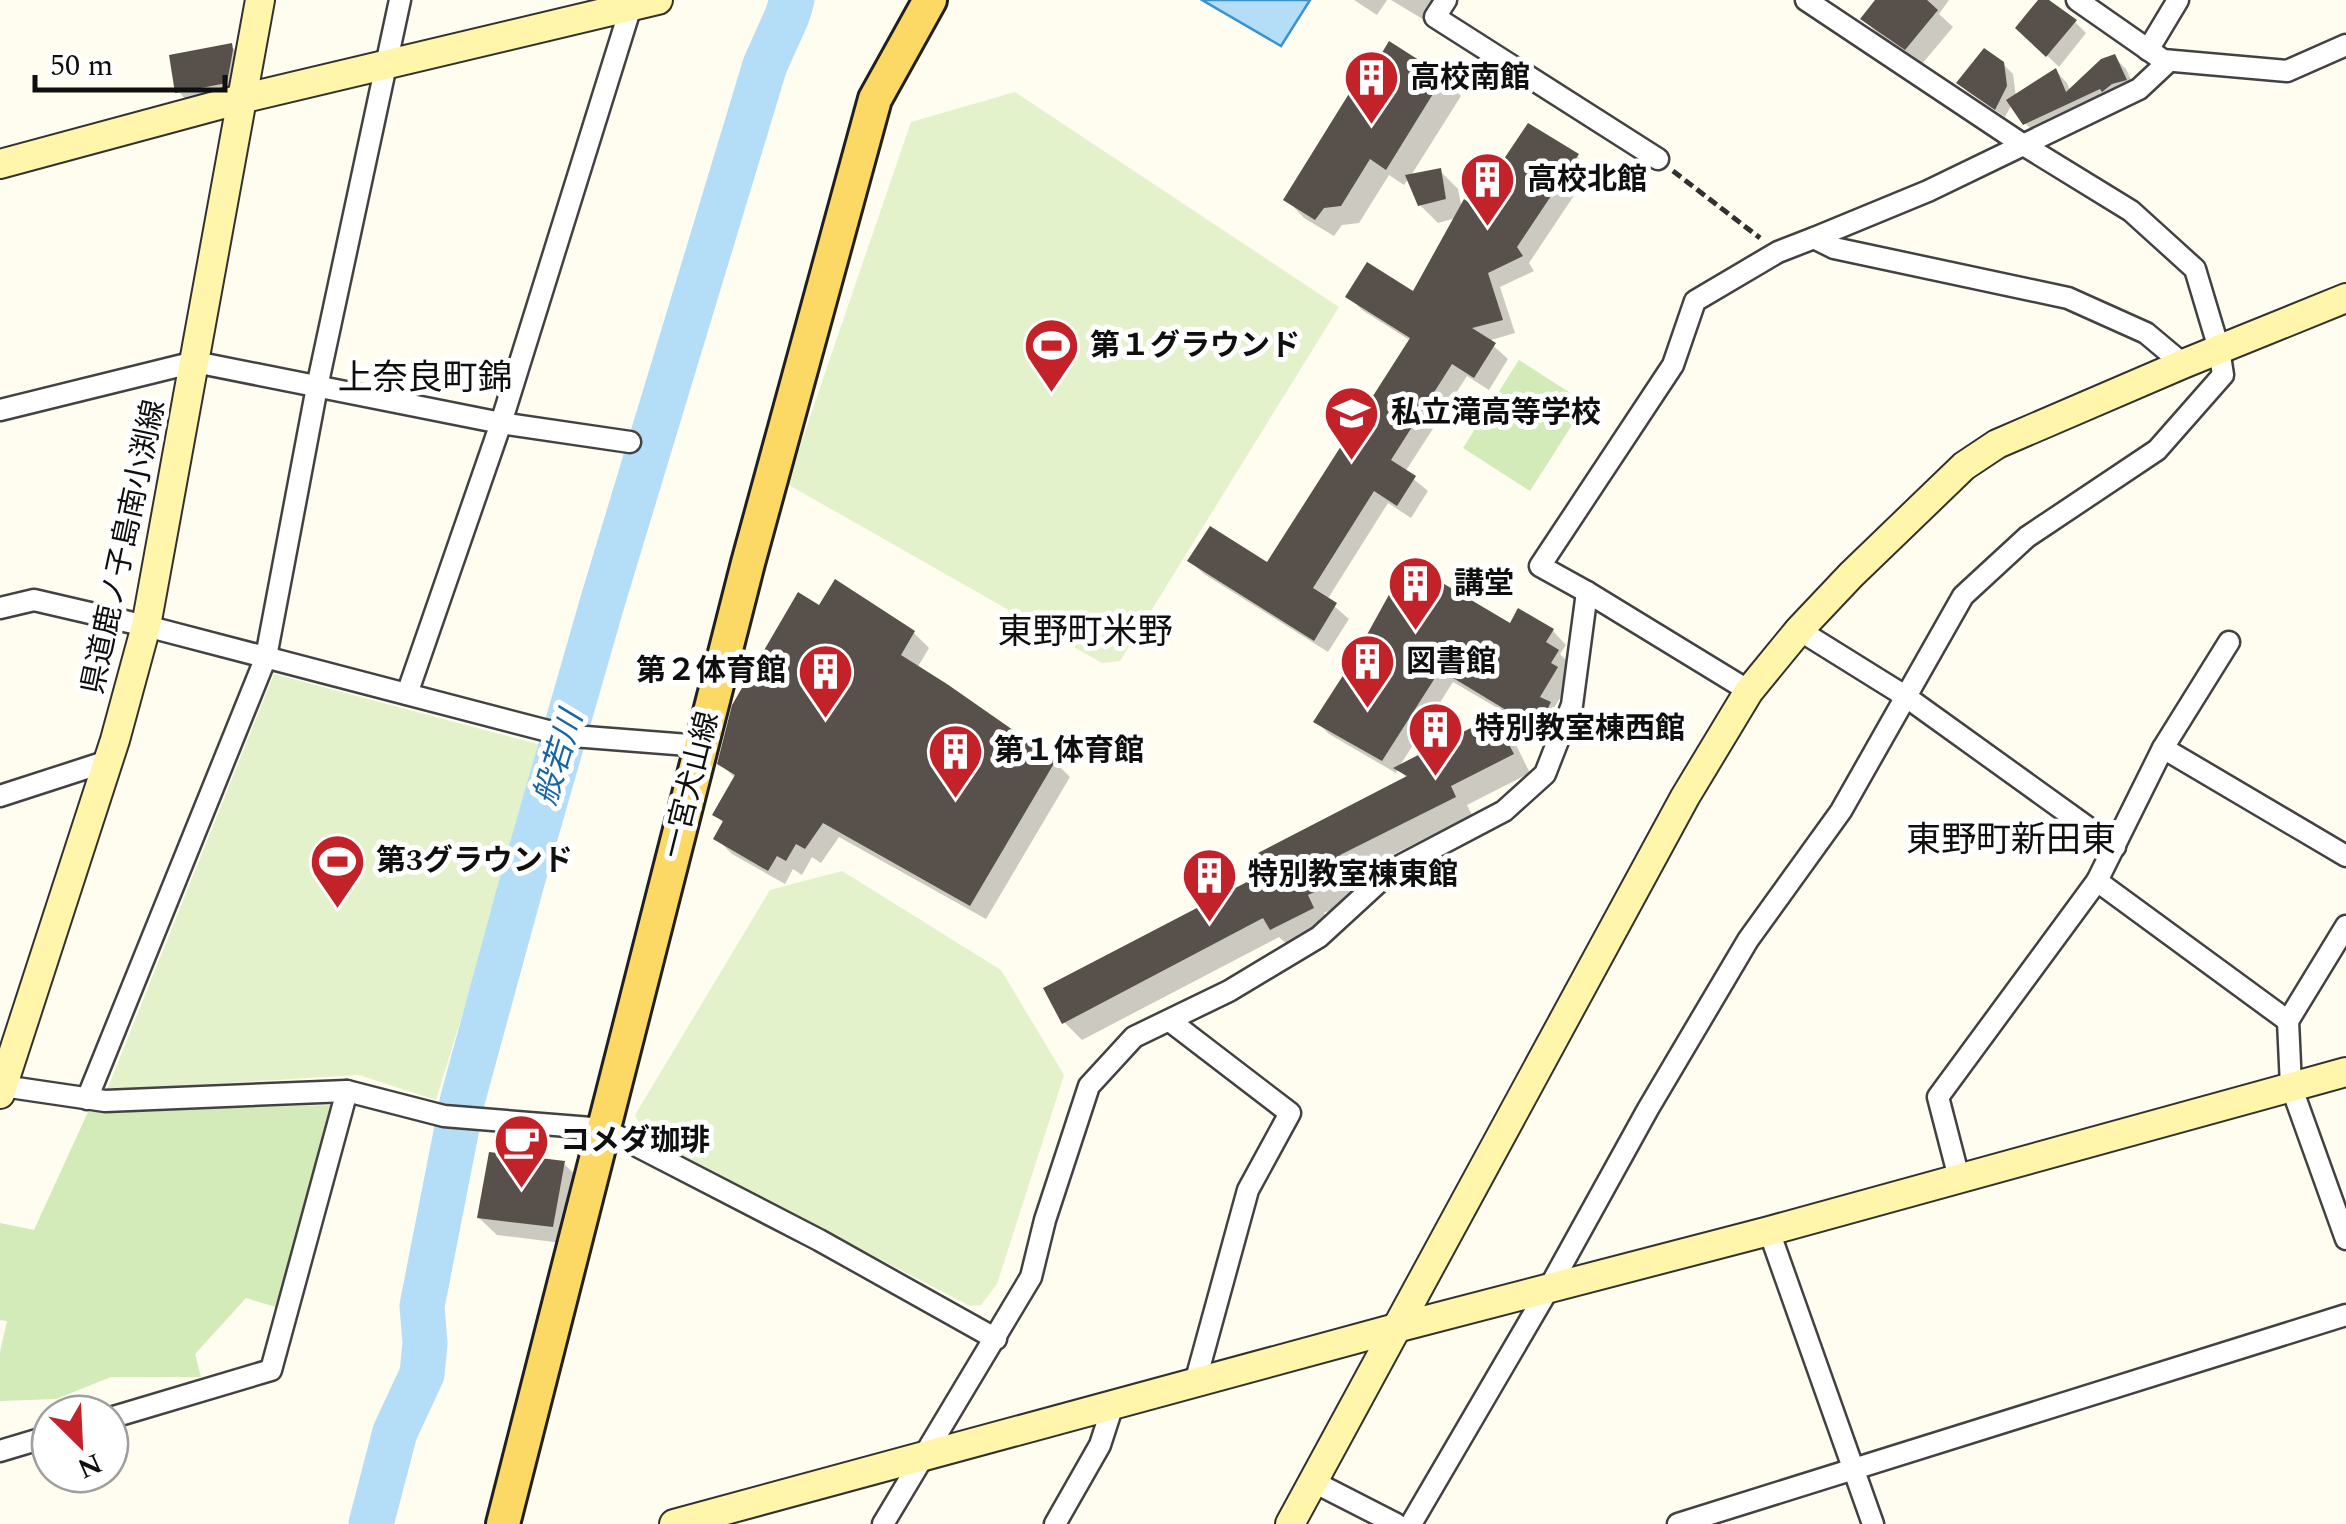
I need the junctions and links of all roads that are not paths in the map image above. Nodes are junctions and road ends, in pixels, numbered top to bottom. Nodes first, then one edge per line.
1 (260, 0) edge
2 (400, 0) edge
3 (930, 0) edge
4 (1446, 0) edge
5 (1806, 0) edge
6 (2077, 0) edge
7 (2178, 0) edge
8 (640, 2) edge
9 (2346, 45) edge
10 (2148, 50) junction
11 (2169, 61) junction
12 (388, 64) junction
13 (242, 100) junction
14 (2022, 144) junction
15 (1658, 159) road end
16 (0, 164) edge
17 (1814, 238) junction
18 (2346, 298) edge
19 (2219, 350) junction
20 (194, 362) junction
21 (2183, 364) junction
22 (318, 386) junction
23 (0, 410) edge
24 (500, 423) junction
25 (630, 442) dead end
26 (1587, 592) junction
27 (0, 608) edge
28 (146, 626) junction
29 (1798, 630) junction
30 (2228, 642) dead end
31 (266, 657) junction
32 (1748, 691) junction
33 (407, 694) junction
34 (1905, 696) junction
35 (702, 746) junction
36 (2163, 748) junction
37 (108, 761) junction
38 (0, 796) edge
39 (2115, 847) junction
40 (2346, 856) edge
41 (2097, 881) junction
42 (2346, 926) edge
43 (2288, 1021) junction
44 (1170, 1022) junction
45 (11, 1027) edge
46 (2346, 1072) edge
47 (2291, 1086) junction
48 (1, 1090) edge
49 (347, 1091) junction
50 (88, 1099) junction
51 (604, 1129) junction
52 (1959, 1178) junction
53 (1769, 1231) junction
54 (2346, 1239) edge
55 (1550, 1288) junction
56 (2346, 1315) edge
57 (1396, 1328) junction
58 (996, 1340) junction
59 (1195, 1383) junction
60 (1113, 1405) junction
61 (130, 1412) edge
62 (30, 1442) edge
63 (0, 1451) edge
64 (921, 1458) junction
65 (1855, 1469) junction
66 (1314, 1482) junction
67 (502, 1524) edge
68 (674, 1524) edge
69 (883, 1524) edge
70 (1055, 1524) edge
71 (1290, 1524) edge
72 (1396, 1524) edge
73 (1411, 1524) edge
74 (1678, 1524) edge
75 (1873, 1524) edge

1 - 13 street, 県道鹿ノ子島南小渕線
2 - 12 street
3 - 35 main road, 一宮犬山線
4 - 15 street
5 - 14 street
6 - 10 street
7 - 10 street
8 - 12 street
8 - 24 street
9 - 11 street
10 - 11 street
11 - 14 street
12 - 13 street
12 - 22 street
13 - 16 street
13 - 20 street, 県道鹿ノ子島南小渕線
14 - 17 street
14 - 19 street
17 - 21 street
17 - 26 street
18 - 19 street
19 - 21 street
19 - 34 street
20 - 22 street
20 - 23 street
20 - 28 street, 県道鹿ノ子島南小渕線
21 - 29 street
22 - 24 street
22 - 31 street
24 - 25 street
24 - 33 street
26 - 32 street
26 - 44 street
27 - 28 street
28 - 31 street
28 - 37 street, 県道鹿ノ子島南小渕線
29 - 32 street
29 - 34 street
30 - 36 street
31 - 33 street
31 - 50 street
32 - 57 street
33 - 35 street
34 - 39 street
34 - 55 street
35 - 51 main road, 一宮犬山線
36 - 39 street
36 - 40 street
37 - 38 street
37 - 45 street, 県道鹿ノ子島南小渕線
39 - 41 street
41 - 43 street
41 - 52 street
42 - 43 street
43 - 47 street
44 - 58 street
44 - 59 street
45 - 48 street, 県道鹿ノ子島南小渕線
46 - 47 street
47 - 52 street
47 - 54 street
48 - 50 street
49 - 50 street
49 - 51 street
49 - 61 street
51 - 58 street
51 - 67 main road, 一宮犬山線
52 - 53 street
53 - 55 street
53 - 65 street
55 - 57 street
55 - 73 street
56 - 65 street
57 - 59 street
57 - 66 street
58 - 64 street
59 - 60 street
60 - 64 street
60 - 70 street
62 - 63 street
64 - 68 street
64 - 69 street
65 - 74 street
65 - 75 street
66 - 71 street
66 - 72 street

